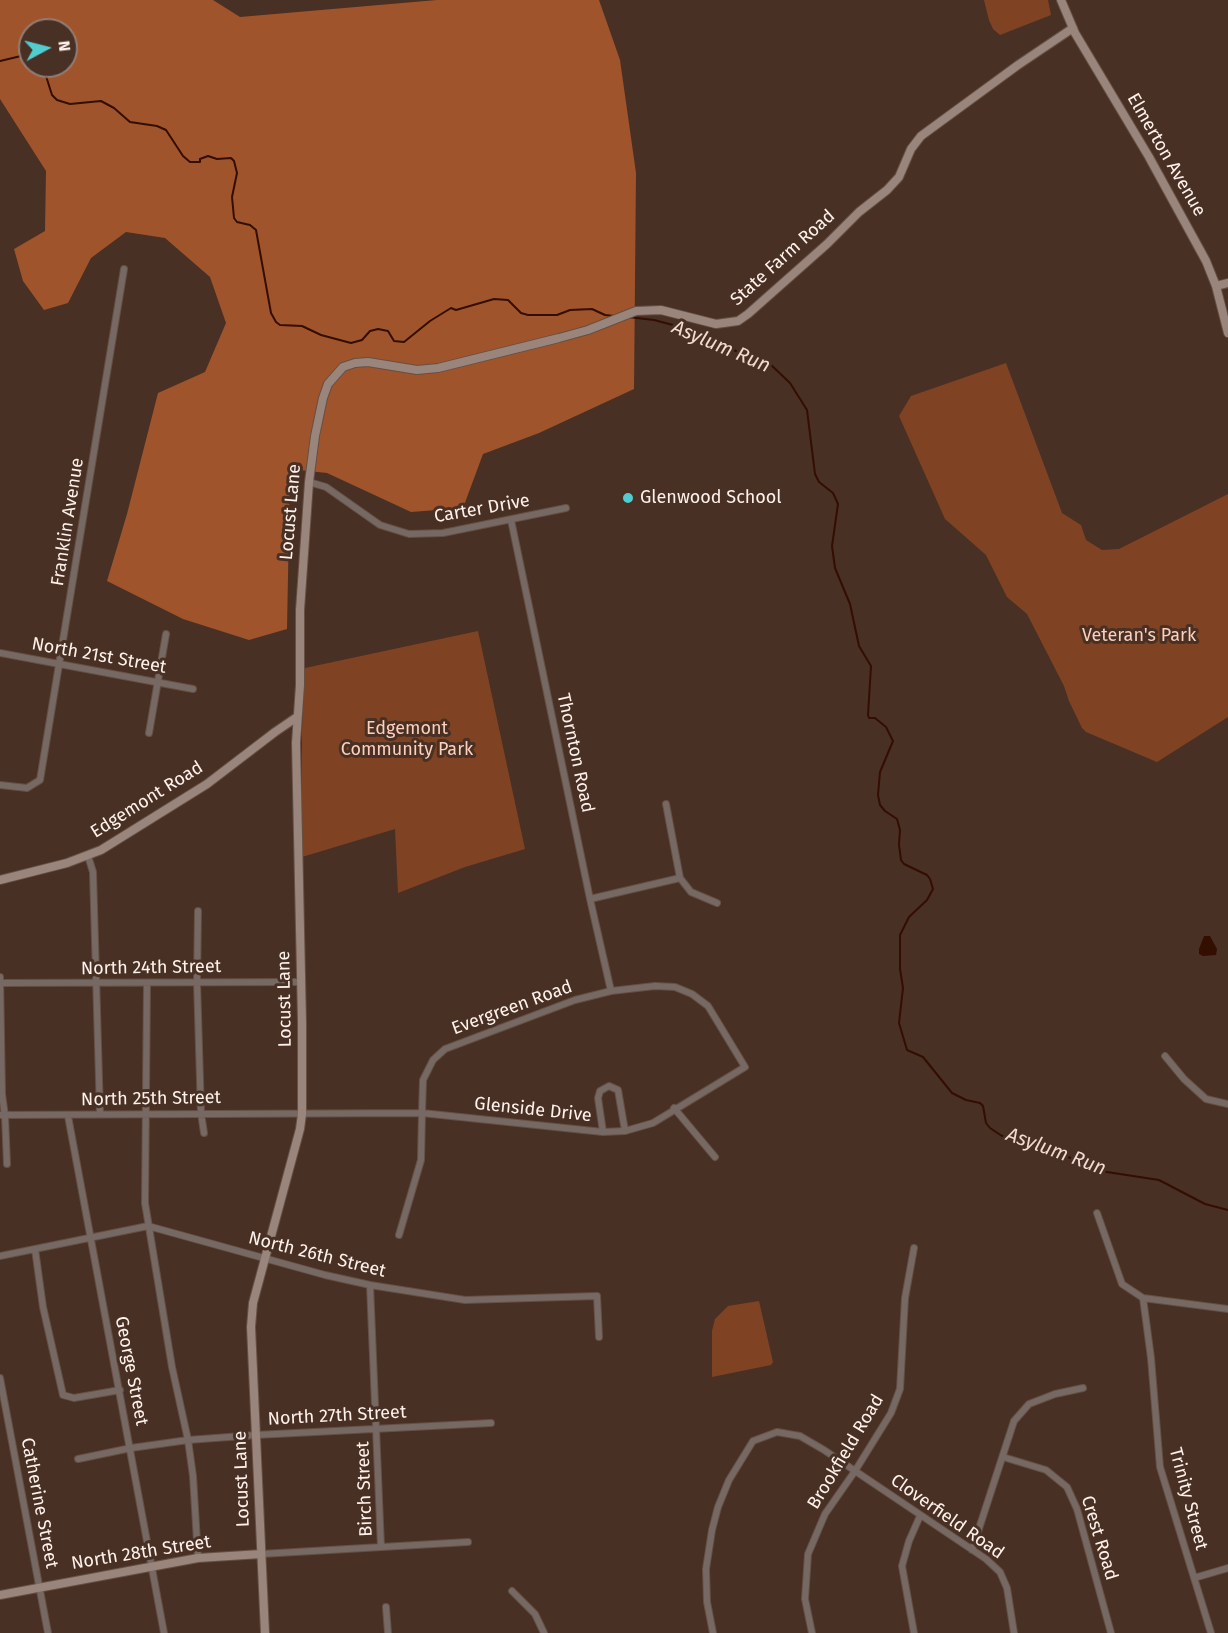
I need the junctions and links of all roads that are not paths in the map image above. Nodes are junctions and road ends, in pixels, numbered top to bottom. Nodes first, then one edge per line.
1 (1062, 0) edge
2 (1073, 28) junction
3 (124, 269) dead end
4 (1228, 283) edge
5 (1216, 286) junction
6 (1228, 333) edge
7 (343, 367) joint
8 (309, 482) junction
9 (566, 508) dead end
10 (510, 520) junction
11 (166, 634) dead end
12 (0, 653) edge
13 (60, 664) junction
14 (159, 682) junction
15 (193, 689) dead end
16 (297, 717) junction
17 (149, 733) dead end
18 (0, 785) edge
19 (666, 804) dead end
20 (88, 856) junction
21 (680, 878) junction
22 (0, 880) edge
23 (590, 899) junction
24 (717, 903) dead end
25 (198, 911) dead end
26 (0, 977) edge
27 (197, 982) junction
28 (301, 982) junction
29 (0, 983) edge
30 (147, 983) junction
31 (97, 984) junction
32 (611, 991) junction
33 (1165, 1056) dead end
34 (745, 1067) joint
35 (1228, 1104) edge
36 (674, 1108) junction
37 (201, 1113) junction
38 (422, 1113) junction
39 (100, 1114) junction
40 (302, 1114) junction
41 (2, 1115) edge
42 (147, 1115) junction
43 (69, 1116) junction
44 (625, 1131) junction
45 (603, 1132) junction
46 (204, 1133) dead end
47 (715, 1157) dead end
48 (7, 1164) dead end
49 (1097, 1213) dead end
50 (148, 1226) junction
51 (399, 1235) dead end
52 (91, 1236) junction
53 (35, 1248) junction
54 (914, 1248) dead end
55 (0, 1256) edge
56 (266, 1258) junction
57 (370, 1285) junction
58 (1143, 1298) junction
59 (1228, 1310) edge
60 (599, 1337) dead end
61 (0, 1378) edge
62 (1083, 1388) dead end
63 (120, 1390) junction
64 (491, 1423) dead end
65 (378, 1429) junction
66 (256, 1435) junction
67 (188, 1440) junction
68 (130, 1448) junction
69 (1003, 1456) junction
70 (78, 1459) dead end
71 (855, 1471) junction
72 (920, 1516) junction
73 (468, 1542) dead end
74 (381, 1547) junction
75 (972, 1550) junction
76 (261, 1554) junction
77 (198, 1558) junction
78 (153, 1565) junction
79 (1228, 1568) edge
80 (1194, 1578) junction
81 (39, 1587) junction
82 (512, 1591) dead end
83 (0, 1595) edge
84 (386, 1607) dead end
85 (48, 1633) edge
86 (164, 1633) edge
87 (265, 1633) edge
88 (388, 1633) edge
89 (544, 1633) edge
90 (713, 1633) edge
91 (812, 1633) edge
92 (914, 1633) edge
93 (1014, 1633) edge
94 (1111, 1633) edge
95 (1211, 1633) edge

1 - 2 street, Elmerton Avenue
2 - 5 street, Elmerton Avenue
2 - 7 street, State Farm Road
3 - 13 street, Franklin Avenue
4 - 5 street
5 - 6 street, Elmerton Avenue
7 - 8 street, Locust Lane
8 - 10 street, Carter Drive
8 - 16 street, Locust Lane
9 - 10 street, Carter Drive
10 - 23 street, Thornton Road
11 - 14 street
12 - 13 street, North 21st Street
13 - 14 street, North 21st Street
13 - 18 street, Franklin Avenue
14 - 15 street, North 21st Street
14 - 17 street
16 - 20 street, Edgemont Road
16 - 28 street, Locust Lane
19 - 21 street
20 - 22 street, Edgemont Road
20 - 31 street
21 - 23 street
21 - 24 street
23 - 32 street, Thornton Road
25 - 27 street
26 - 29 street
27 - 28 street, North 24th Street
27 - 30 street, North 24th Street
27 - 37 street
28 - 40 street, Locust Lane
29 - 31 street, North 24th Street
29 - 41 street
30 - 31 street, North 24th Street
30 - 42 street
31 - 39 street
32 - 34 street, Evergreen Road
32 - 38 street, Evergreen Road
33 - 35 street
34 - 36 street, Glenside Drive
36 - 44 street, Glenside Drive
36 - 47 street
37 - 40 street, North 25th Street
37 - 42 street, North 25th Street
37 - 46 street
38 - 40 street, Glenside Drive
38 - 45 street, Glenside Drive
38 - 51 street, Evergreen Road
39 - 42 street, North 25th Street
39 - 43 street, North 25th Street
40 - 56 street, Locust Lane
41 - 43 street, North 25th Street
41 - 48 street
42 - 50 street
43 - 52 street, George Street
44 - 45 street, Glenside Drive
44 - 45 street
49 - 58 street
50 - 52 street, North 26th Street
50 - 56 street, North 26th Street
50 - 67 street
52 - 53 street, North 26th Street
52 - 63 street, George Street
53 - 55 street, North 26th Street
53 - 63 street
54 - 71 street, Brookfield Road
56 - 57 street, North 26th Street
56 - 66 street, Locust Lane
57 - 60 street, North 26th Street
57 - 65 street, Birch Street
58 - 59 street
58 - 80 street, Trinity Street
61 - 81 street, Catherine Street
62 - 69 street
63 - 68 street, George Street
64 - 65 street, North 27th Street
65 - 66 street, North 27th Street
65 - 74 street, Birch Street
66 - 67 street, North 27th Street
66 - 76 street, Locust Lane
67 - 68 street, North 27th Street
67 - 77 street
68 - 70 street, North 27th Street
68 - 78 street, George Street
69 - 75 street
69 - 94 street, Crest Road
71 - 72 street, Cloverfield Road
71 - 90 street, Cloverfield Road
71 - 91 street, Brookfield Road
72 - 75 street, Cloverfield Road
72 - 92 street
73 - 74 street, North 28th Street
74 - 76 street, North 28th Street
75 - 93 street, Cloverfield Road
76 - 77 street, North 28th Street
76 - 87 street, Locust Lane
77 - 78 street, North 28th Street
78 - 81 street, North 28th Street
78 - 86 street, George Street
79 - 80 street
80 - 95 street, Trinity Street
81 - 83 street, North 28th Street
81 - 85 street, Catherine Street
82 - 89 street
84 - 88 street

